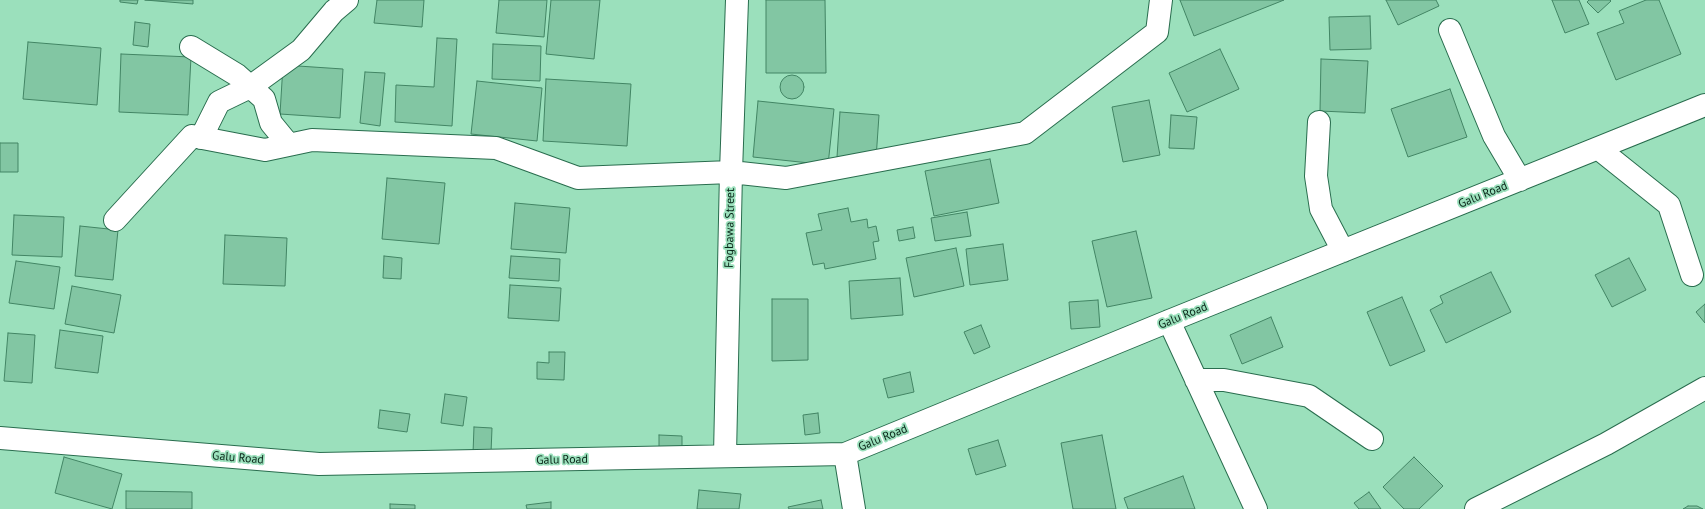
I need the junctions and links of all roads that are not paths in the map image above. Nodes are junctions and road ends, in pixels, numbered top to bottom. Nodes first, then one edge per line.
1 (347, 0) edge
2 (737, 0) edge
3 (1161, 0) edge
4 (1450, 30) dead end
5 (191, 47) dead end
6 (250, 87) junction
7 (1705, 105) edge
8 (1319, 122) dead end
9 (201, 138) junction
10 (289, 145) junction
11 (1599, 149) junction
12 (731, 172) junction
13 (1520, 180) junction
14 (115, 220) dead end
15 (1343, 252) junction
16 (1692, 275) dead end
17 (1169, 321) junction
18 (1196, 380) junction
19 (1705, 388) edge
20 (0, 438) edge
21 (1372, 439) dead end
22 (845, 454) junction
23 (725, 455) junction
24 (854, 509) edge
25 (1256, 509) edge
26 (1476, 509) edge

1 - 6 street
2 - 12 street, Fogbawa Street
3 - 12 street
4 - 13 street
5 - 6 street
6 - 9 street
6 - 10 street
7 - 11 street, Galu Road
8 - 15 street
9 - 10 street
9 - 14 street
10 - 12 street
11 - 13 street, Galu Road
11 - 16 street
12 - 23 street, Fogbawa Street
13 - 15 street, Galu Road
15 - 17 street, Galu Road
17 - 18 street
17 - 22 street, Galu Road
18 - 21 street
18 - 25 street
19 - 26 street
20 - 23 street, Galu Road
22 - 23 street, Galu Road
22 - 24 street

